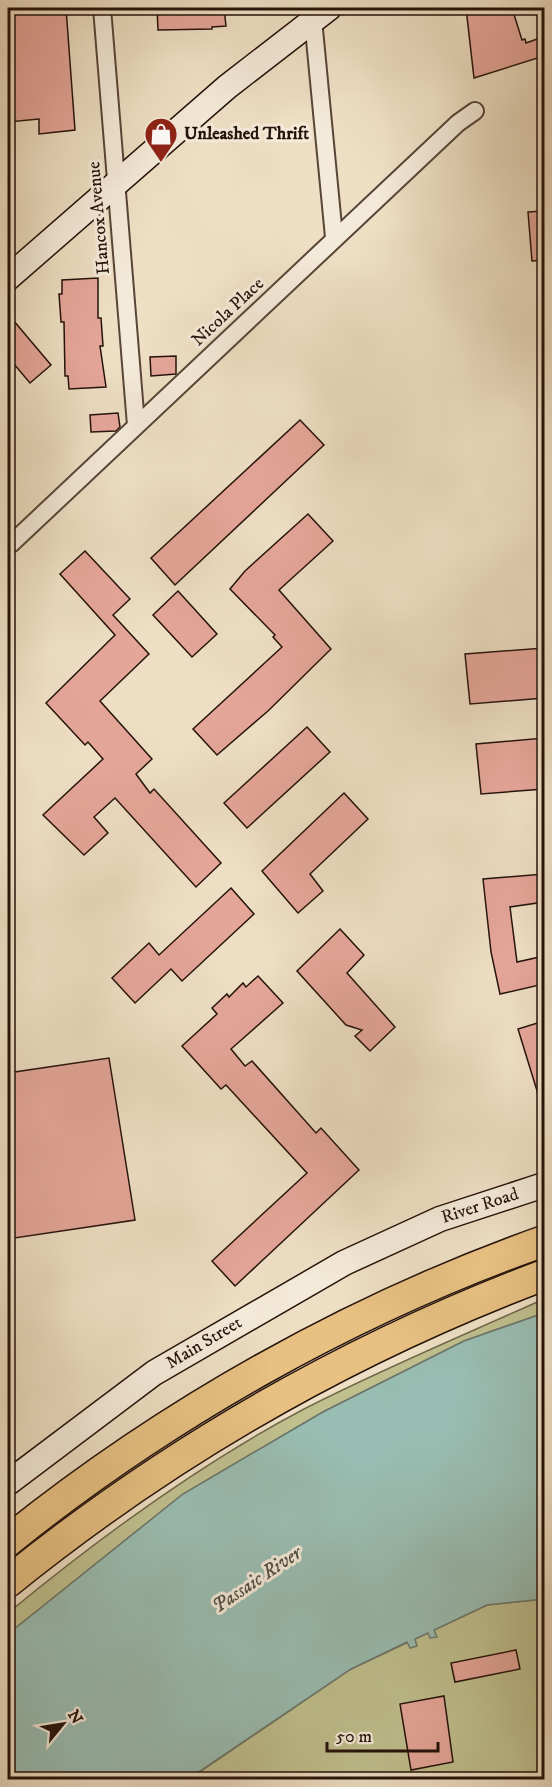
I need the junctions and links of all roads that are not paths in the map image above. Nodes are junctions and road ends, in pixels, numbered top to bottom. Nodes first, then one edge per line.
1 (102, 8) edge
2 (321, 13) edge
3 (475, 111) dead end
4 (116, 183) junction
5 (334, 237) junction
6 (8, 278) edge
7 (136, 425) junction
8 (11, 544) dead end
9 (544, 1185) edge
10 (417, 1228) joint
11 (544, 1240) edge
12 (544, 1275) edge
13 (8, 1483) edge
14 (8, 1541) edge
15 (8, 1582) edge

1 - 4 street, Hancox Avenue
2 - 4 street
2 - 5 street
3 - 5 street, Nicola Place
4 - 6 street
4 - 7 street, Hancox Avenue
5 - 7 street, Nicola Place
7 - 8 street, Nicola Place
9 - 10 street, River Road
10 - 13 street, Main Street
11 - 14 highway
12 - 15 highway

